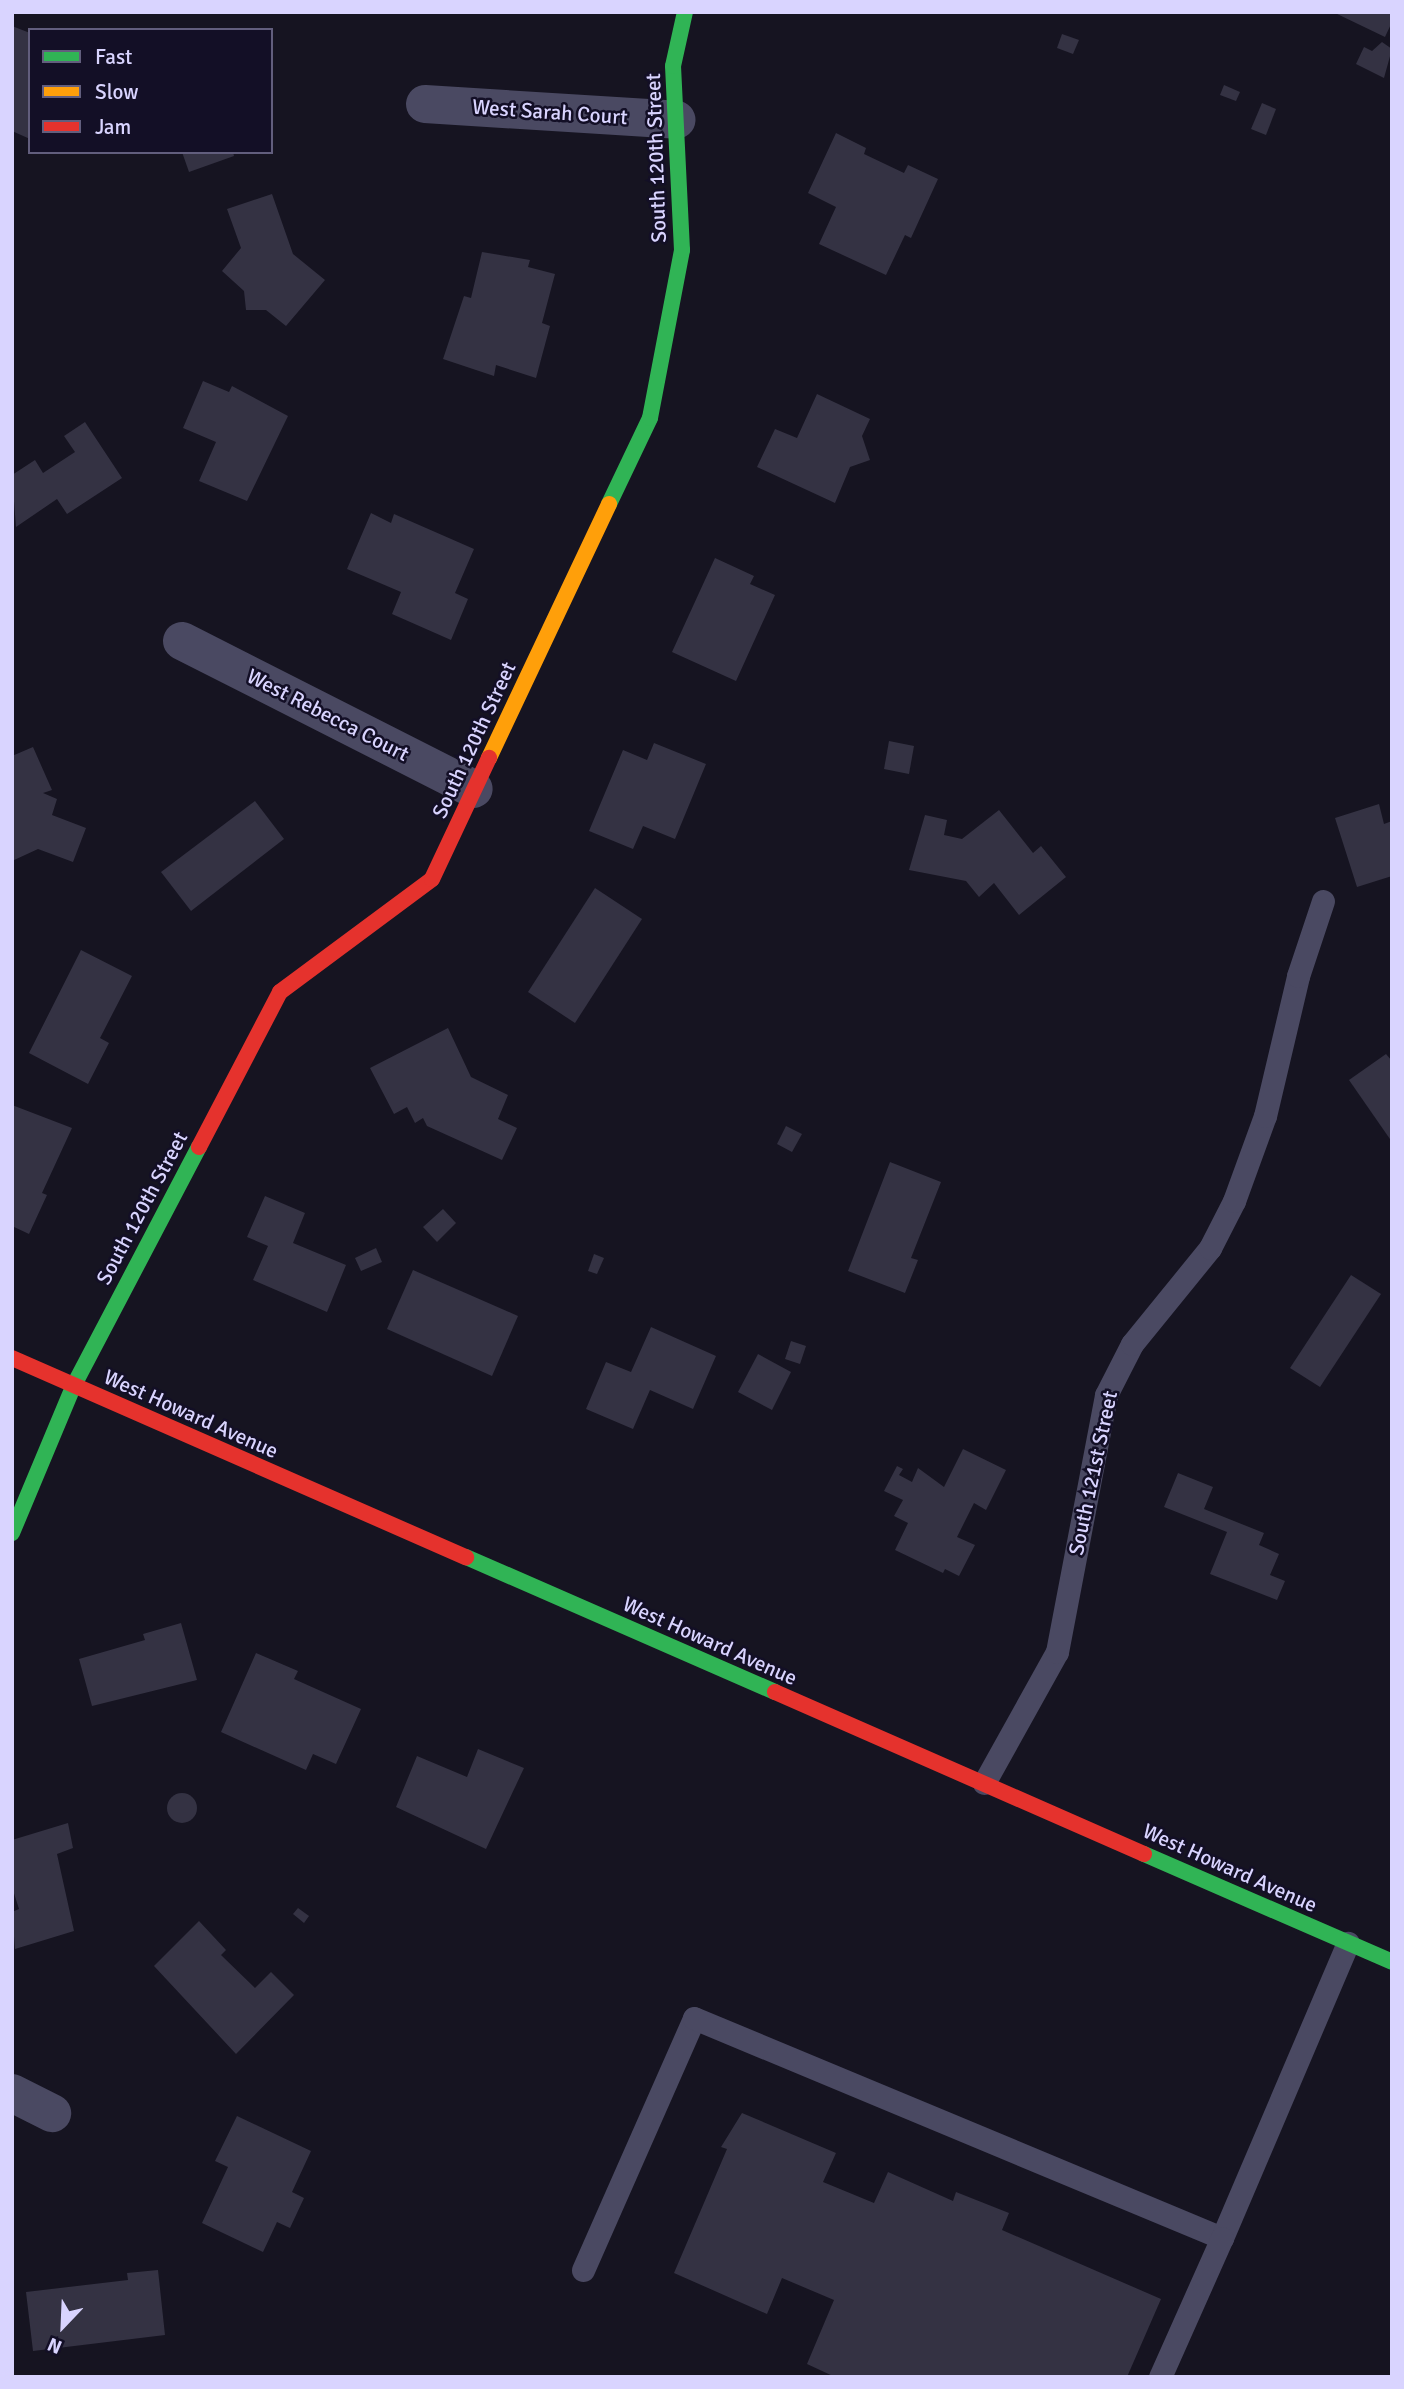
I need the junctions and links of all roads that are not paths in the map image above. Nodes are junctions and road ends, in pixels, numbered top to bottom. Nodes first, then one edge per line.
1 (685, 12) edge
2 (425, 104) dead end
3 (676, 120) junction
4 (182, 641) dead end
5 (474, 789) junction
6 (1323, 901) dead end
7 (12, 1358) edge
8 (74, 1385) junction
9 (12, 1533) edge
10 (984, 1783) junction
11 (1348, 1943) junction
12 (1392, 1962) edge
13 (12, 2093) edge
14 (52, 2113) dead end
15 (1222, 2238) junction
16 (583, 2270) dead end
17 (1160, 2377) edge

1 - 3 street, South 120th Street
2 - 3 street, West Sarah Court
3 - 5 street, South 120th Street
4 - 5 street, West Rebecca Court
5 - 8 street, South 120th Street
6 - 10 lane, South 121st Street
7 - 8 street, West Howard Avenue
8 - 9 street, South 120th Street
8 - 10 street, West Howard Avenue
10 - 11 street, West Howard Avenue
11 - 12 street, West Howard Avenue
11 - 15 lane
13 - 14 street
15 - 16 lane
15 - 17 lane

